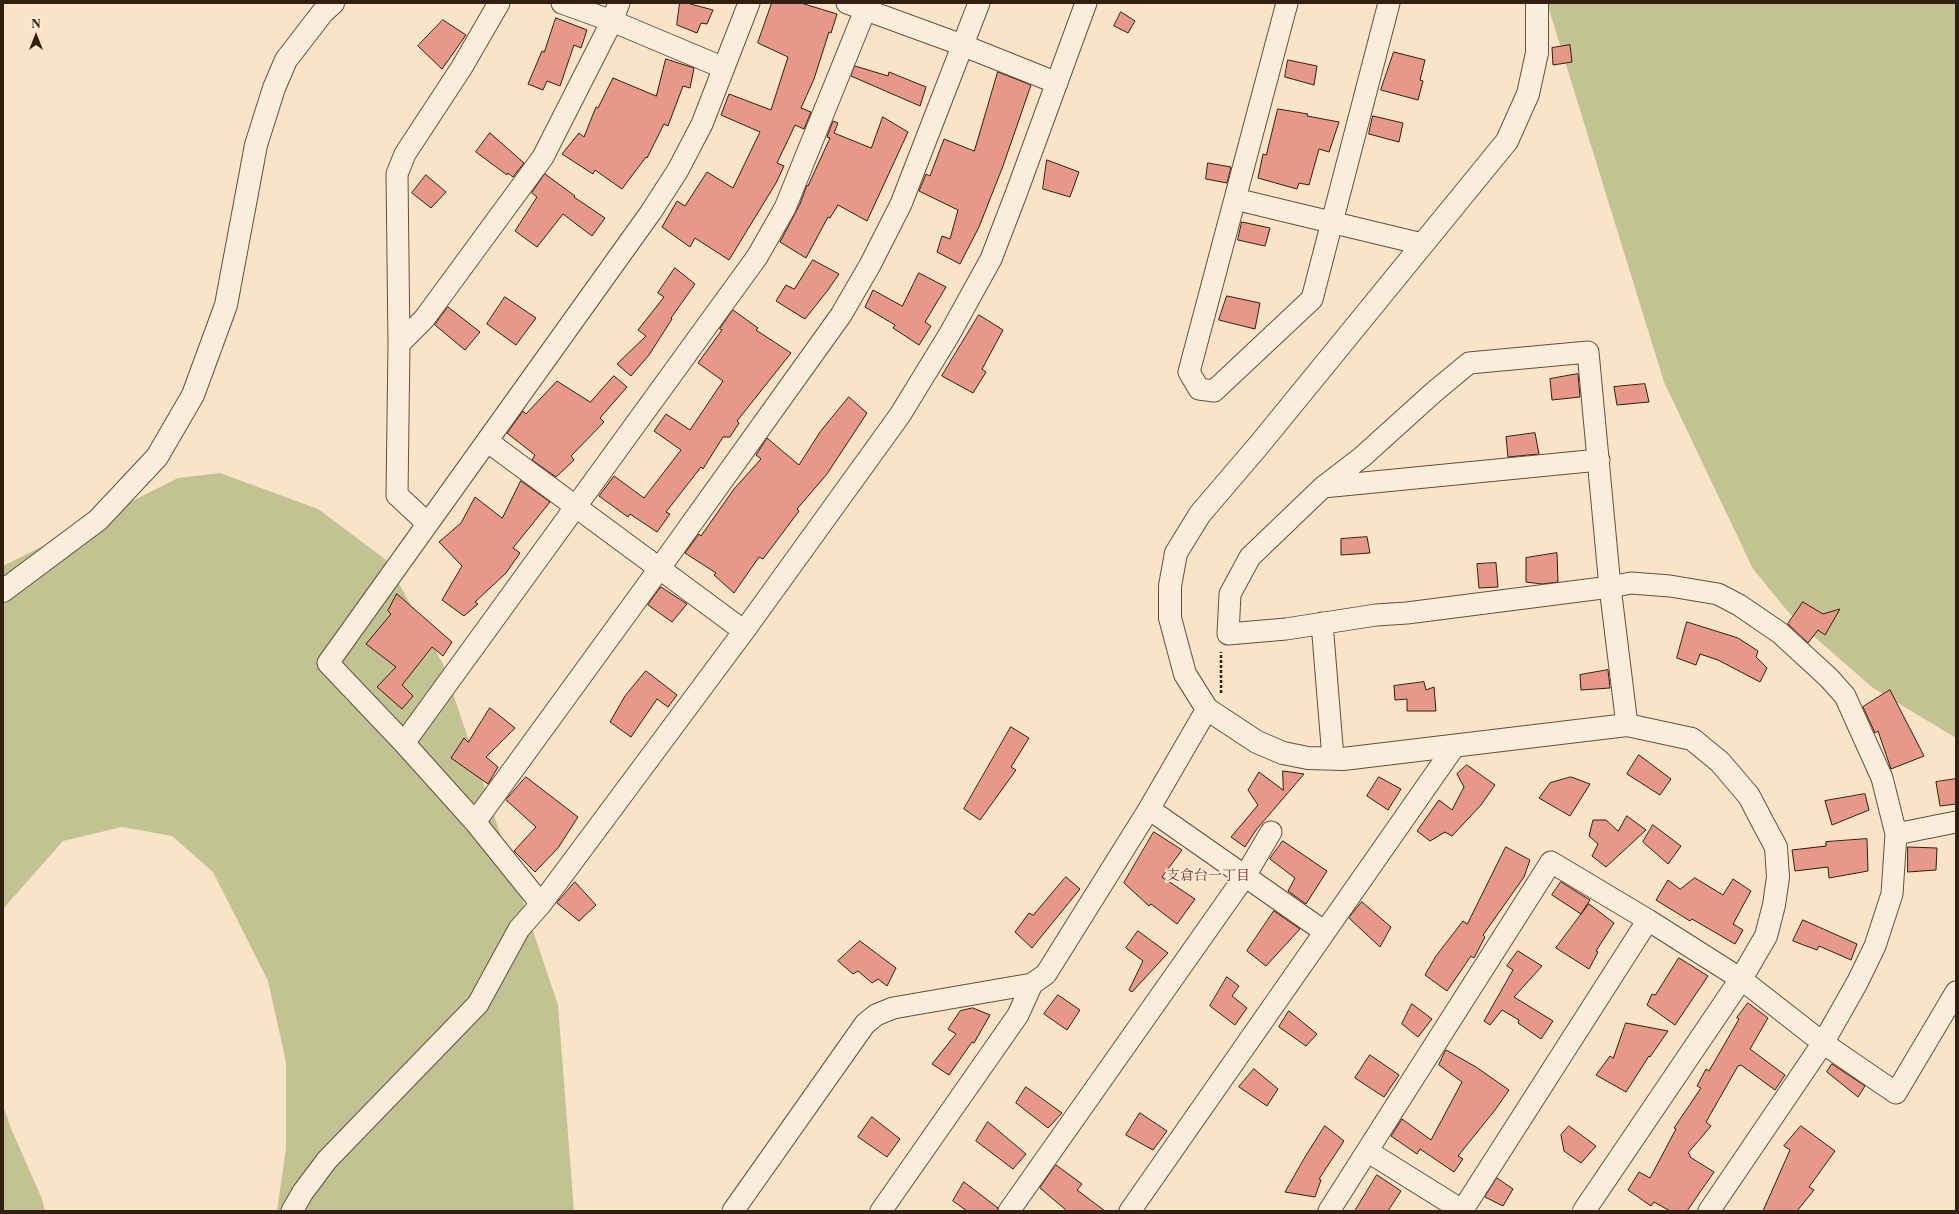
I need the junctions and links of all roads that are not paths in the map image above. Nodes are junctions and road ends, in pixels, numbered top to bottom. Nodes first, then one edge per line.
1 (333, 3) edge
2 (499, 3) edge
3 (562, 3) edge
4 (749, 3) edge
5 (979, 3) edge
6 (1086, 3) edge
7 (1287, 3) edge
8 (1390, 3) edge
9 (1537, 3) edge
10 (860, 5) edge
11 (616, 12) edge
12 (962, 45) junction
13 (724, 68) junction
14 (1057, 83) junction
15 (1235, 199) junction
16 (1332, 222) junction
17 (1422, 244) junction
18 (399, 344) junction
19 (487, 441) junction
20 (1599, 460) junction
21 (1323, 487) junction
22 (575, 506) junction
23 (427, 523) junction
24 (659, 569) junction
25 (1610, 587) junction
26 (3, 591) edge
27 (1322, 623) junction
28 (744, 631) junction
29 (1214, 714) junction
30 (1627, 725) junction
31 (404, 743) junction
32 (1454, 747) junction
33 (1334, 758) junction
34 (1149, 808) junction
35 (475, 822) junction
36 (1956, 822) edge
37 (1271, 832) dead end
38 (1896, 834) junction
39 (1245, 876) junction
40 (541, 904) junction
41 (1648, 920) junction
42 (1325, 932) junction
43 (1741, 979) junction
44 (1032, 984) junction
45 (1956, 992) edge
46 (1823, 1043) junction
47 (1366, 1151) junction
48 (292, 1211) edge
49 (733, 1211) edge
50 (881, 1211) edge
51 (1009, 1211) edge
52 (1130, 1211) edge
53 (1329, 1211) edge
54 (1462, 1211) edge
55 (1584, 1211) edge
56 (1709, 1211) edge

1 - 26 street
2 - 18 street
3 - 11 street
4 - 13 street
5 - 12 street
6 - 14 street
7 - 15 street
8 - 16 street
9 - 17 street
10 - 12 street
10 - 22 street
11 - 13 street
11 - 18 street
12 - 14 street
12 - 24 street
13 - 19 street
14 - 28 street
15 - 16 street
15 - 16 street
16 - 17 street
17 - 29 street
18 - 23 street
19 - 22 street
19 - 23 street
20 - 21 street
20 - 21 street
20 - 25 street
21 - 27 street
22 - 24 street
22 - 31 street
23 - 31 street
24 - 28 street
24 - 35 street
25 - 27 street
25 - 30 street
25 - 38 street
27 - 33 street
28 - 40 street
29 - 33 street
29 - 34 street
30 - 32 street
30 - 43 street
31 - 35 street
32 - 33 street
32 - 42 street
34 - 39 street
34 - 44 street
35 - 40 street
36 - 38 street
37 - 39 street
38 - 46 street
39 - 42 street
39 - 51 street
40 - 48 street
41 - 43 street
41 - 47 street
41 - 54 street
42 - 52 street
43 - 46 street
43 - 55 street
44 - 49 street
44 - 50 street
45 - 46 street
46 - 56 street
47 - 53 street
47 - 54 street

